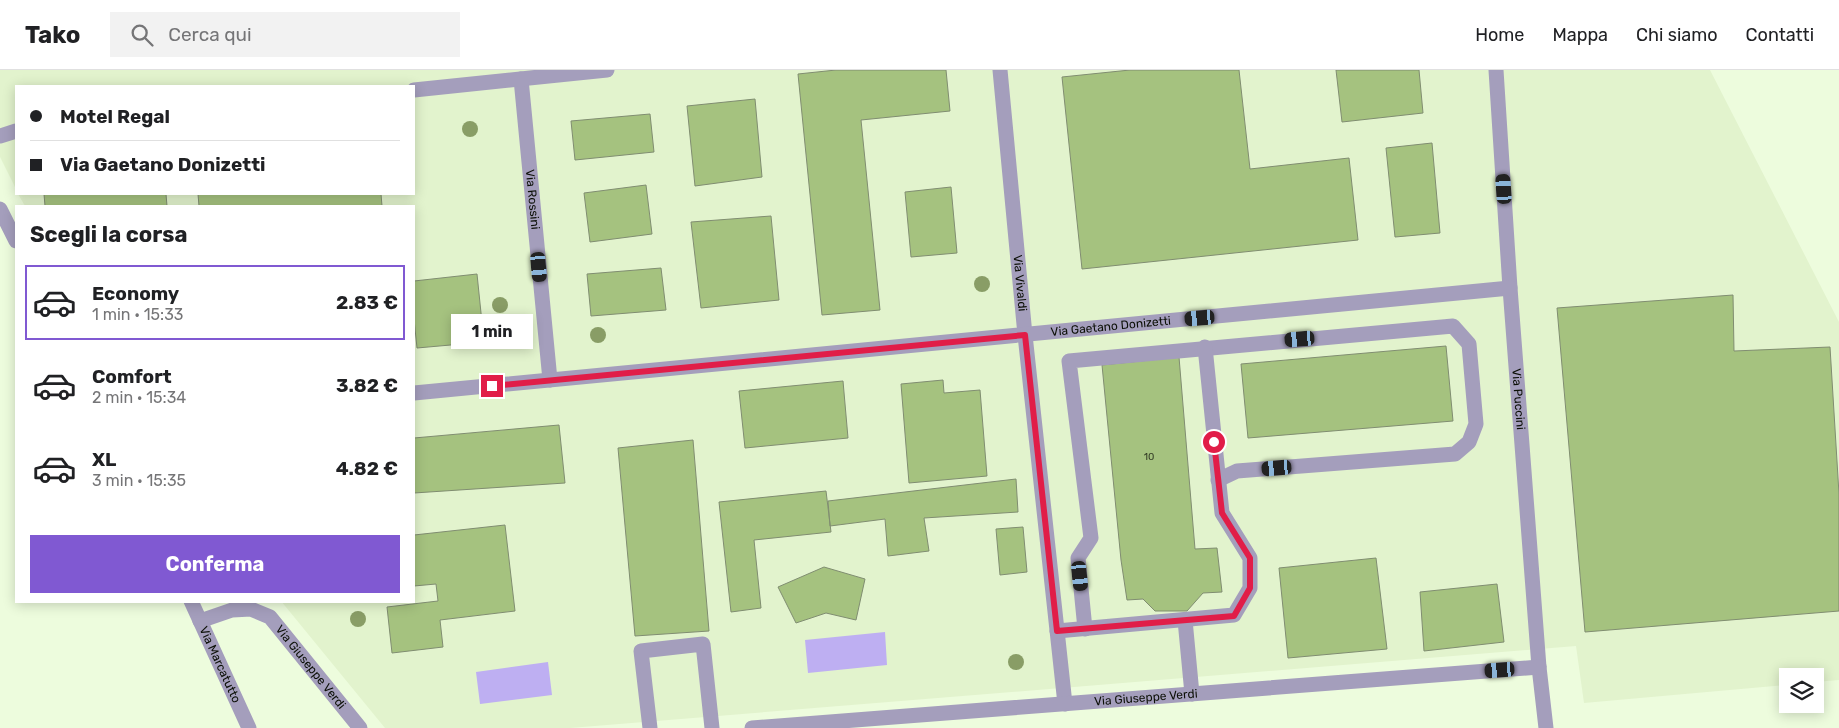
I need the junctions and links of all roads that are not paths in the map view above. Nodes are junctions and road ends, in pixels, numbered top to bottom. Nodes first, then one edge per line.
1 (607, 70) edge
2 (1000, 70) edge
3 (1496, 70) edge
4 (521, 78) junction
5 (415, 90) edge
6 (15, 132) edge
7 (0, 136) edge
8 (0, 209) edge
9 (15, 238) edge
10 (1510, 288) junction
11 (1025, 335) junction
12 (1204, 347) junction
13 (550, 380) junction
14 (415, 393) edge
15 (1218, 480) junction
16 (191, 603) edge
17 (1185, 620) junction
18 (200, 621) junction
19 (1085, 629) junction
20 (1057, 631) junction
21 (1539, 667) junction
22 (1192, 694) junction
23 (1065, 704) junction
24 (249, 728) edge
25 (360, 728) edge
26 (650, 728) edge
27 (712, 728) edge
28 (752, 728) edge
29 (1546, 728) edge

1 - 4 street
2 - 11 street, Via Vivaldi
3 - 10 street, Via Puccini
4 - 5 street
4 - 13 street, Via Rossini
6 - 7 street
8 - 9 street
10 - 11 street, Via Gaetano Donizetti
10 - 21 street, Via Puccini
11 - 13 street, Via Gaetano Donizetti
11 - 20 street, Via Vivaldi
12 - 15 street
12 - 15 street
12 - 19 street
13 - 14 street, Via Gaetano Donizetti
15 - 17 street
16 - 18 street, Via Marcatutto
17 - 19 street
17 - 22 street
18 - 24 street, Via Marcatutto
18 - 25 street, Via Giuseppe Verdi
19 - 20 street
20 - 23 street, Via Vivaldi
21 - 22 street, Via Giuseppe Verdi
21 - 29 street, Via Puccini
22 - 23 street, Via Giuseppe Verdi
23 - 28 street, Via Giuseppe Verdi
26 - 27 street

